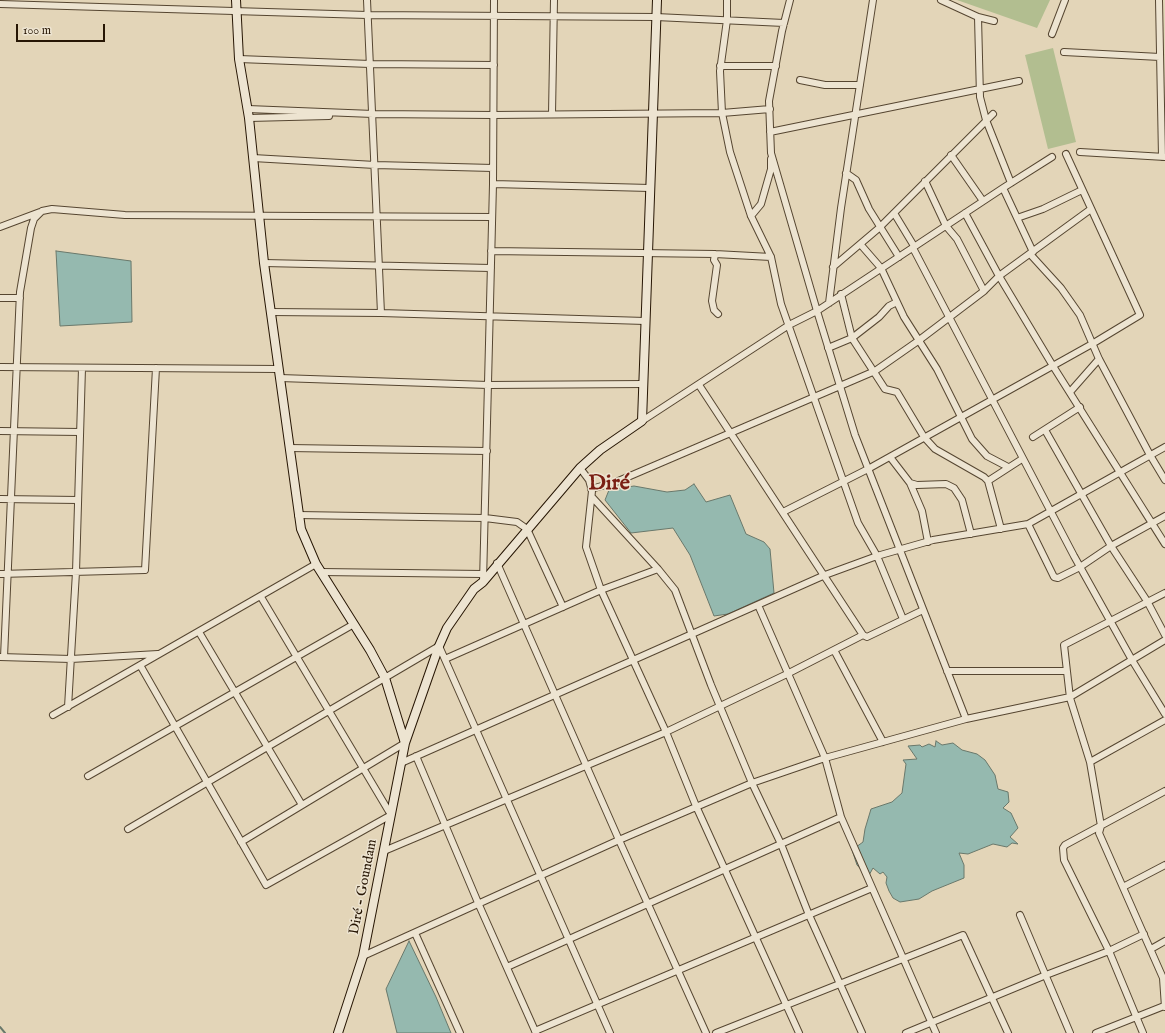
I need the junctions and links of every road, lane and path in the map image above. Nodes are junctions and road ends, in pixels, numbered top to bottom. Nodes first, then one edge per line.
1 (236, 0) edge
2 (367, 0) edge
3 (494, 0) edge
4 (554, 0) edge
5 (657, 0) edge
6 (728, 0) edge
7 (790, 0) edge
8 (874, 0) edge
9 (941, 0) edge
10 (1065, 0) edge
11 (1159, 0) edge
12 (0, 4) edge
13 (237, 11) junction
14 (368, 15) junction
15 (494, 16) junction
16 (553, 17) junction
17 (656, 17) junction
18 (978, 17) junction
19 (727, 20) junction
20 (994, 21) dead end
21 (784, 23) junction
22 (1052, 34) dead end
23 (1064, 52) dead end
24 (1160, 58) junction
25 (239, 59) junction
26 (370, 64) junction
27 (494, 65) junction
28 (720, 66) junction
29 (776, 66) junction
30 (800, 80) dead end
31 (1019, 81) dead end
32 (860, 85) junction
33 (981, 89) junction
34 (248, 109) junction
35 (770, 109) junction
36 (653, 113) junction
37 (722, 113) junction
38 (373, 114) junction
39 (552, 114) junction
40 (993, 114) dead end
41 (493, 115) junction
42 (338, 116) dead end
43 (855, 116) junction
44 (249, 118) junction
45 (986, 120) junction
46 (770, 132) junction
47 (1080, 152) dead end
48 (771, 153) junction
49 (1066, 154) dead end
50 (951, 155) junction
51 (1052, 157) dead end
52 (1163, 157) edge
53 (253, 158) junction
54 (376, 165) junction
55 (493, 168) junction
56 (846, 173) junction
57 (925, 181) junction
58 (1011, 183) junction
59 (493, 184) junction
60 (650, 188) junction
61 (1003, 188) junction
62 (1082, 190) junction
63 (983, 201) junction
64 (1091, 209) junction
65 (42, 211) junction
66 (894, 213) junction
67 (965, 213) junction
68 (259, 215) junction
69 (751, 216) junction
70 (492, 217) junction
71 (378, 218) junction
72 (1017, 218) junction
73 (946, 226) junction
74 (0, 227) edge
75 (879, 228) junction
76 (861, 245) junction
77 (913, 247) junction
78 (491, 251) junction
79 (1032, 253) junction
80 (647, 254) junction
81 (715, 254) junction
82 (771, 257) junction
83 (899, 257) junction
84 (264, 263) junction
85 (380, 266) junction
86 (833, 267) junction
87 (491, 268) junction
88 (881, 268) junction
89 (999, 276) junction
90 (984, 291) junction
91 (841, 294) junction
92 (0, 298) edge
93 (20, 298) junction
94 (897, 302) junction
95 (829, 303) junction
96 (817, 311) junction
97 (270, 312) junction
98 (381, 313) junction
99 (718, 314) dead end
100 (490, 316) junction
101 (948, 318) junction
102 (645, 321) junction
103 (789, 325) junction
104 (852, 338) junction
105 (918, 341) junction
106 (1092, 344) junction
107 (828, 348) junction
108 (1099, 359) junction
109 (1053, 366) junction
110 (0, 367) edge
111 (16, 368) junction
112 (82, 368) junction
113 (156, 368) junction
114 (278, 369) junction
115 (875, 371) junction
116 (280, 378) junction
117 (644, 384) junction
118 (488, 385) junction
119 (699, 385) junction
120 (840, 385) junction
121 (1070, 392) junction
122 (814, 396) junction
123 (991, 400) junction
124 (1080, 407) junction
125 (960, 417) junction
126 (642, 421) junction
127 (1046, 430) junction
128 (0, 431) edge
129 (14, 431) junction
130 (80, 432) junction
131 (731, 432) junction
132 (924, 437) junction
133 (1033, 437) dead end
134 (1165, 447) edge
135 (289, 448) junction
136 (487, 451) junction
137 (1150, 455) junction
138 (890, 456) junction
139 (1022, 459) junction
140 (1008, 467) junction
141 (580, 468) junction
142 (868, 469) junction
143 (1120, 472) junction
144 (1165, 480) edge
145 (988, 481) junction
146 (844, 482) junction
147 (910, 483) junction
148 (591, 489) junction
149 (1081, 494) junction
150 (592, 497) junction
151 (0, 500) edge
152 (12, 500) junction
153 (78, 500) junction
154 (783, 512) junction
155 (1050, 512) junction
156 (298, 515) junction
157 (1165, 516) edge
158 (485, 518) junction
159 (1151, 523) junction
160 (1028, 524) junction
161 (527, 529) junction
162 (1001, 529) junction
163 (972, 534) junction
164 (928, 542) junction
165 (1165, 544) edge
166 (1111, 546) junction
167 (899, 549) junction
168 (877, 556) junction
169 (498, 563) junction
170 (1080, 567) junction
171 (318, 568) junction
172 (658, 569) junction
173 (76, 572) junction
174 (0, 574) edge
175 (9, 574) junction
176 (825, 575) junction
177 (483, 578) junction
178 (601, 590) junction
179 (1165, 593) edge
180 (261, 597) junction
181 (1147, 601) junction
182 (758, 605) junction
183 (563, 607) junction
184 (923, 610) junction
185 (903, 619) junction
186 (1110, 621) junction
187 (354, 624) junction
188 (525, 624) junction
189 (199, 632) junction
190 (692, 634) junction
191 (863, 635) junction
192 (1165, 635) edge
193 (1165, 640) edge
194 (439, 646) junction
195 (834, 650) junction
196 (160, 654) junction
197 (2, 657) edge
198 (296, 657) junction
199 (71, 659) junction
200 (445, 659) junction
201 (632, 660) junction
202 (1132, 660) junction
203 (140, 665) junction
204 (947, 671) junction
205 (1066, 671) junction
206 (787, 674) junction
207 (385, 678) junction
208 (234, 692) junction
209 (556, 694) junction
210 (1070, 697) junction
211 (721, 706) junction
212 (68, 707) junction
213 (329, 711) junction
214 (1165, 714) edge
215 (53, 715) dead end
216 (966, 719) junction
217 (1165, 720) edge
218 (175, 726) junction
219 (476, 729) junction
220 (666, 732) junction
221 (883, 742) junction
222 (405, 743) junction
223 (267, 747) junction
224 (416, 756) junction
225 (825, 758) junction
226 (1090, 762) junction
227 (401, 763) junction
228 (587, 764) junction
229 (363, 768) junction
230 (88, 776) dead end
231 (207, 782) junction
232 (752, 783) junction
233 (1165, 791) edge
234 (507, 799) junction
235 (302, 806) junction
236 (696, 806) junction
237 (391, 815) junction
238 (841, 817) junction
239 (446, 825) junction
240 (1101, 826) junction
241 (128, 828) dead end
242 (619, 840) junction
243 (241, 842) junction
244 (781, 844) junction
245 (384, 852) junction
246 (1165, 865) edge
247 (726, 869) junction
248 (541, 876) junction
249 (1123, 887) junction
250 (872, 888) junction
251 (648, 903) junction
252 (479, 905) junction
253 (809, 915) junction
254 (1020, 915) dead end
255 (415, 933) junction
256 (1144, 934) junction
257 (757, 937) junction
258 (570, 939) junction
259 (1165, 941) edge
260 (1151, 949) junction
261 (1109, 951) junction
262 (363, 956) junction
263 (903, 958) junction
264 (507, 967) junction
265 (678, 970) junction
266 (1046, 975) junction
267 (840, 984) junction
268 (993, 997) junction
269 (598, 1004) junction
270 (786, 1005) junction
271 (1165, 1007) edge
272 (1136, 1016) junction
273 (932, 1022) junction
274 (536, 1032) edge
275 (338, 1033) edge
276 (460, 1033) edge
277 (610, 1033) edge
278 (706, 1033) edge
279 (716, 1033) edge
280 (799, 1033) edge
281 (862, 1033) edge
282 (906, 1033) edge
283 (936, 1033) edge
284 (1008, 1033) edge
285 (1070, 1033) edge
286 (1096, 1033) edge
287 (1143, 1033) edge

1 - 13 main road
2 - 14 street
3 - 15 street
4 - 16 street
5 - 17 main road
6 - 19 street
7 - 21 street
8 - 32 street
9 - 18 street
10 - 22 street
11 - 24 street
12 - 13 street
13 - 14 street
13 - 25 main road
14 - 15 street
14 - 26 street
15 - 16 street
15 - 27 street
16 - 17 street
16 - 39 street
17 - 19 street
17 - 36 main road
18 - 20 street
18 - 33 street
19 - 21 street
19 - 28 street
21 - 29 street
23 - 24 street
24 - 52 street
25 - 26 street
25 - 34 main road
26 - 27 street
26 - 38 street
27 - 41 street
28 - 29 street
28 - 37 street
29 - 35 street
30 - 32 street
31 - 33 street
32 - 43 street
33 - 43 street
33 - 45 street
34 - 38 street
34 - 44 main road
35 - 37 street
35 - 46 street
36 - 37 street
36 - 39 street
36 - 60 main road
37 - 69 street
38 - 41 street
38 - 54 street
39 - 41 street
40 - 45 street
41 - 55 street
42 - 44 street
43 - 46 street
43 - 56 street
44 - 53 main road
45 - 50 street
45 - 58 street
46 - 48 street
47 - 52 street
48 - 69 street
48 - 96 street
49 - 62 street
50 - 57 street
50 - 63 street
51 - 58 street
53 - 54 street
53 - 68 main road
54 - 55 street
54 - 71 street
55 - 59 street
56 - 75 street
56 - 86 street
57 - 66 street
57 - 73 street
58 - 61 street
59 - 60 street
59 - 70 street
60 - 80 main road
61 - 63 street
61 - 72 street
62 - 64 street
62 - 72 street
63 - 67 street
64 - 79 street
64 - 106 street
65 - 68 street
65 - 74 street
65 - 93 street
66 - 75 street
66 - 77 street
67 - 73 street
67 - 89 street
68 - 71 street
68 - 84 main road
69 - 82 street
70 - 71 street
70 - 78 street
71 - 85 street
72 - 79 street
73 - 77 street
73 - 90 street
75 - 76 street
75 - 83 street
76 - 86 street
76 - 88 street
77 - 83 street
77 - 101 street
78 - 80 street
78 - 87 street
79 - 89 street
79 - 106 street
80 - 81 street
80 - 102 main road
81 - 82 street
81 - 99 street
82 - 103 street
83 - 88 street
84 - 85 street
84 - 97 main road
85 - 87 street
85 - 98 street
86 - 95 street
87 - 100 street
88 - 91 street
88 - 94 street
89 - 90 street
89 - 109 street
90 - 101 street
91 - 95 street
91 - 104 street
92 - 93 street
93 - 111 street
94 - 104 street
94 - 105 street
95 - 96 street
96 - 103 street
96 - 107 street
97 - 98 street
97 - 114 main road
98 - 100 street
100 - 102 street
100 - 118 street
101 - 105 street
101 - 123 street
102 - 117 main road
103 - 119 street
103 - 122 street
104 - 107 street
104 - 115 street
105 - 115 street
105 - 125 street
106 - 108 street
106 - 109 street
107 - 120 street
108 - 121 street
108 - 137 street
109 - 121 street
109 - 123 street
110 - 111 street
111 - 112 street
111 - 129 street
112 - 113 street
112 - 130 street
113 - 114 street
113 - 173 street
114 - 116 main road
115 - 120 street
115 - 132 street
116 - 118 street
116 - 135 main road
117 - 118 street
117 - 126 main road
118 - 136 street
119 - 126 street
119 - 131 street
120 - 122 street
120 - 142 street
121 - 124 street
122 - 131 street
122 - 146 street
123 - 125 street
123 - 139 street
124 - 127 street
124 - 143 street
125 - 132 street
125 - 140 street
126 - 141 main road, Diré - Goundam
127 - 133 street
127 - 149 street
128 - 129 street
129 - 130 street
129 - 152 street
130 - 153 street
131 - 148 street
131 - 154 street
132 - 138 street
132 - 145 street
134 - 137 street
135 - 136 street
135 - 156 main road
136 - 158 street
137 - 143 street
137 - 144 street
138 - 142 street
138 - 147 street
139 - 140 street
139 - 155 street
140 - 145 street
141 - 148 street
141 - 161 main road, Diré - Goundam
142 - 146 street
142 - 167 street
143 - 149 street
143 - 159 street
145 - 162 street
146 - 154 street
146 - 168 street
147 - 163 street
147 - 164 street
148 - 150 street
149 - 155 street
149 - 166 street
150 - 172 street
150 - 178 street
151 - 152 street
152 - 153 street
152 - 175 street
153 - 173 street
154 - 176 street
155 - 160 street
155 - 170 street
156 - 158 street
156 - 171 main road
157 - 159 street
158 - 161 street
158 - 177 street
159 - 165 street
159 - 166 street
160 - 162 street
160 - 170 street
161 - 169 main road, Diré - Goundam
161 - 183 street
162 - 163 street
163 - 164 street
164 - 167 street
166 - 170 street
166 - 181 street
167 - 168 street
167 - 184 street
168 - 176 street
168 - 185 street
169 - 177 main road, Diré - Goundam
169 - 188 street
170 - 186 street
171 - 177 street
171 - 180 street
171 - 187 main road
172 - 178 street
172 - 190 street
173 - 175 street
173 - 199 street
174 - 175 street
175 - 197 street
176 - 182 street
176 - 191 street
177 - 194 main road, Diré - Goundam
178 - 183 street
178 - 201 street
179 - 181 street
180 - 189 street
180 - 198 street
181 - 186 street
181 - 192 street
182 - 190 street
182 - 206 street
183 - 188 street
184 - 185 street
184 - 204 street
185 - 191 street
186 - 202 street
186 - 205 street
187 - 198 street
187 - 207 main road
188 - 200 street
188 - 209 street
189 - 196 street
189 - 208 street
190 - 201 street
190 - 211 street
191 - 195 street
193 - 202 street
194 - 200 street
194 - 207 street
194 - 222 main road, Diré - Goundam
195 - 206 street
195 - 221 street
196 - 199 street
196 - 203 street
197 - 199 street
198 - 208 street
198 - 213 street
199 - 212 street
200 - 219 street
201 - 209 street
201 - 220 street
202 - 210 street
202 - 214 street
203 - 212 street
203 - 218 street
204 - 205 street
204 - 216 street
205 - 210 street
206 - 211 street
206 - 225 street
207 - 213 street
207 - 222 main road
208 - 218 street
208 - 223 street
209 - 219 street
209 - 228 street
210 - 216 street
210 - 226 street
211 - 220 street
211 - 232 street
212 - 215 street
213 - 223 street
213 - 229 street
216 - 221 street
217 - 226 street
218 - 230 street
218 - 231 street
219 - 224 street
219 - 234 street
220 - 228 street
220 - 236 street
221 - 225 street
222 - 227 main road, Diré - Goundam
222 - 229 street
223 - 231 street
223 - 235 street
224 - 227 street
224 - 239 street
225 - 232 street
225 - 238 street
226 - 240 street
227 - 237 main road, Diré - Goundam
228 - 234 street
228 - 242 street
229 - 235 street
229 - 237 street
231 - 241 street
231 - 243 street
232 - 236 street
232 - 244 street
233 - 240 street
234 - 239 street
234 - 248 street
235 - 243 street
236 - 242 street
236 - 247 street
237 - 243 street
237 - 245 main road, Diré - Goundam
238 - 244 street
238 - 250 street
239 - 245 street
239 - 252 street
240 - 249 street
240 - 261 street
242 - 248 street
242 - 251 street
244 - 247 street
244 - 253 street
245 - 262 main road, Diré - Goundam
246 - 249 street
247 - 251 street
247 - 257 street
248 - 252 street
248 - 258 street
249 - 256 street
250 - 253 street
250 - 263 street
251 - 258 street
251 - 265 street
252 - 255 street
252 - 264 street
253 - 257 street
253 - 267 street
254 - 266 street
255 - 262 street
255 - 276 street
256 - 260 street
256 - 261 street
257 - 265 street
257 - 270 street
258 - 264 street
258 - 269 street
259 - 260 street
260 - 271 street
261 - 266 street
261 - 272 street
262 - 275 main road, Diré - Goundam
263 - 267 street
263 - 268 street
263 - 273 street
264 - 274 street
265 - 269 street
265 - 278 street
266 - 268 street
266 - 285 street
267 - 270 street
267 - 281 street
268 - 273 street
268 - 284 street
269 - 274 street
269 - 277 street
270 - 279 street
270 - 280 street
271 - 272 street
272 - 286 street
272 - 287 street
273 - 282 street
273 - 283 street

